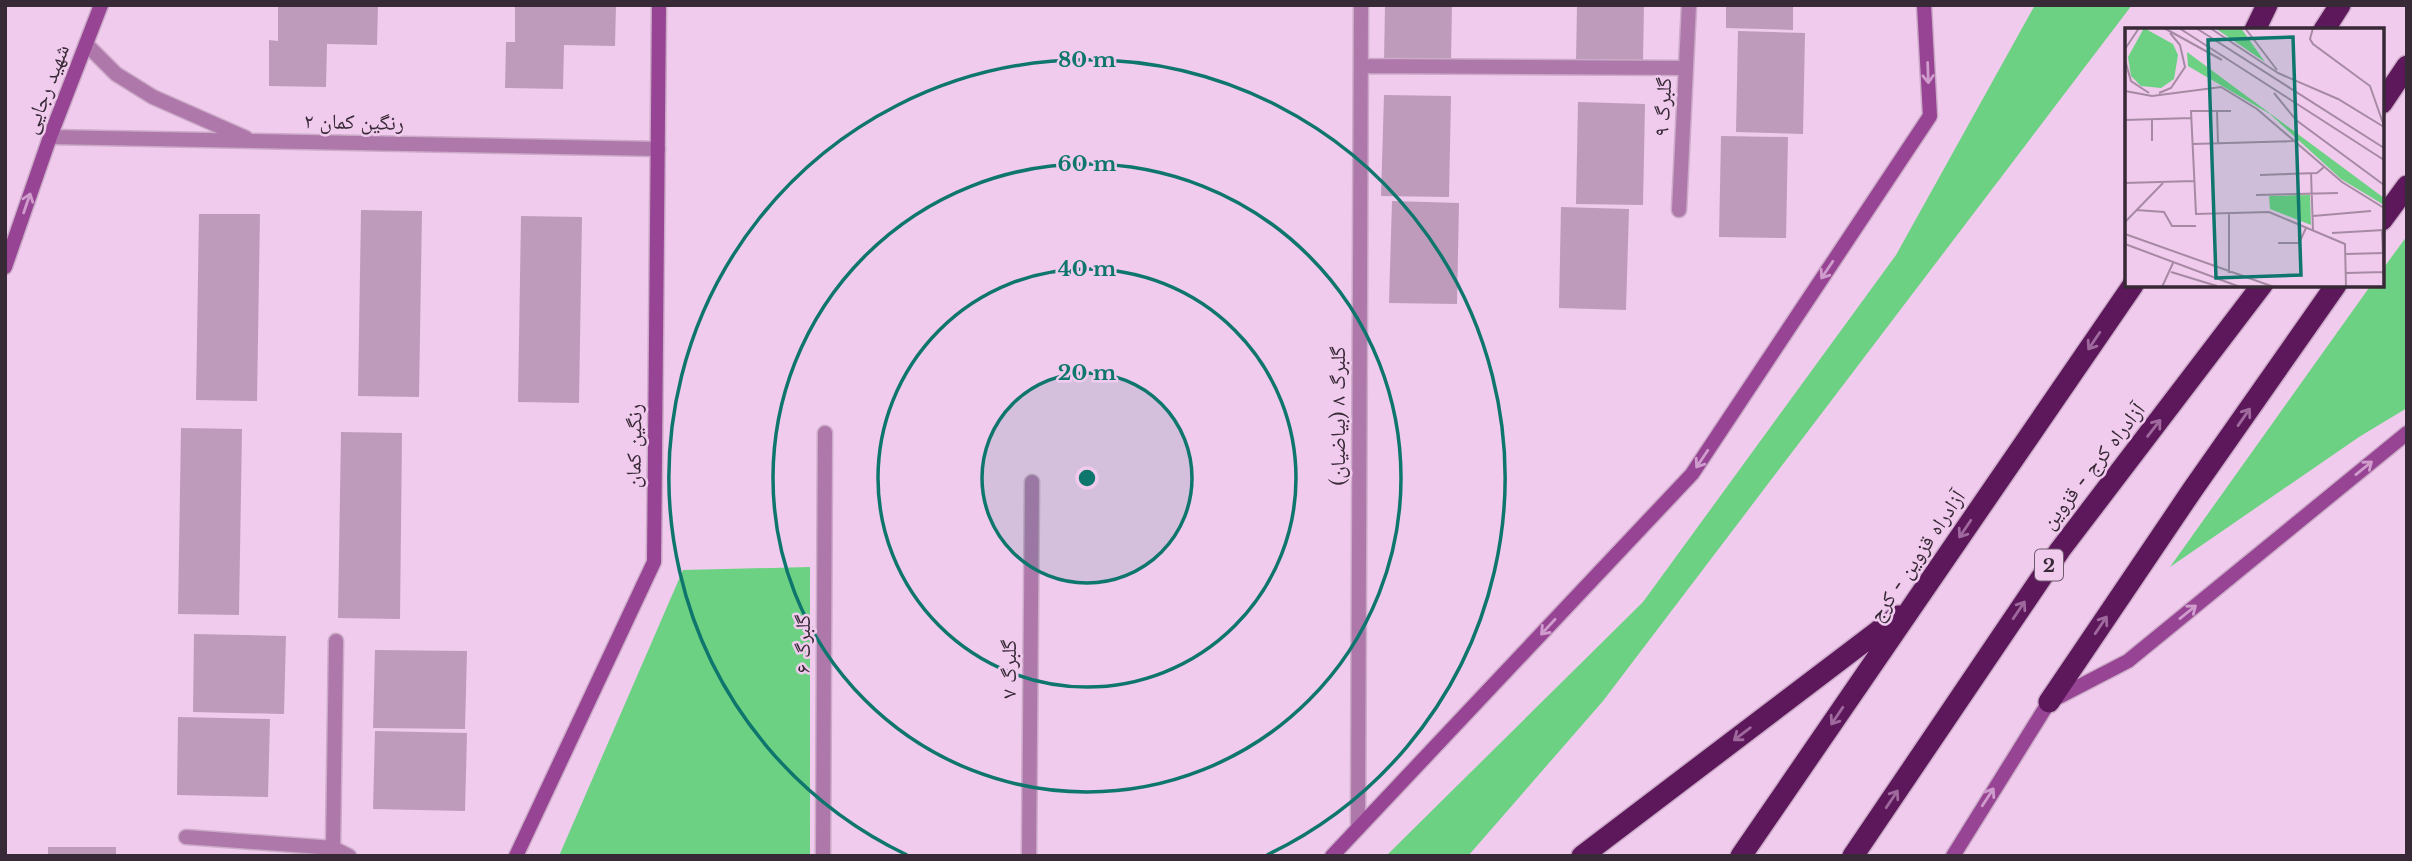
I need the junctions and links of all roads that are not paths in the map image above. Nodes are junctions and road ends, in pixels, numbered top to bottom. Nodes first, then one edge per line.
1 (101, 5) edge
2 (659, 5) edge
3 (1361, 5) edge
4 (1689, 5) edge
5 (1924, 5) edge
6 (2267, 5) edge
7 (2340, 5) edge
8 (2256, 28) edge
9 (2325, 28) edge
10 (86, 44) junction
11 (2407, 65) edge
12 (1361, 66) junction
13 (1686, 68) junction
14 (2384, 100) edge
15 (50, 136) junction
16 (254, 141) junction
17 (658, 149) junction
18 (2407, 186) edge
19 (1679, 210) dead end
20 (2384, 217) edge
21 (5, 267) edge
22 (2260, 287) edge
23 (2335, 287) edge
24 (2128, 291) edge
25 (825, 433) dead end
26 (2407, 433) edge
27 (1032, 482) dead end
28 (1914, 604) junction
29 (336, 641) dead end
30 (2049, 702) junction
31 (1358, 828) junction
32 (186, 837) dead end
33 (333, 848) junction
34 (349, 856) edge
35 (516, 856) edge
36 (823, 856) edge
37 (1029, 856) edge
38 (1332, 856) edge
39 (1582, 856) edge
40 (1741, 856) edge
41 (1853, 856) edge
42 (1953, 856) edge

1 - 10 main road, شهید رجایی
2 - 17 main road, رنگین کمان
3 - 12 street, گلبرگ ۸ (بیاضیان)
4 - 13 street, گلبرگ ۹
5 -> 31 main road
6 - 8 highway
7 - 9 highway
10 - 15 main road, شهید رجایی
10 - 16 street
11 - 14 highway
12 - 13 street
12 - 31 street, گلبرگ ۸ (بیاضیان)
13 - 19 street, گلبرگ ۹
15 - 16 street, رنگین کمان ۲
21 -> 15 main road, شهید رجایی
16 - 17 street, رنگین کمان ۲
17 - 35 main road, رنگین کمان
18 - 20 highway
41 -> 22 highway, آزادراه کرج - قزوین / 2
30 -> 23 highway
24 -> 28 highway, آزادراه قزوین - کرج
25 - 36 street, گلبرگ ۶
30 -> 26 main road
27 - 37 street, گلبرگ ۷
28 -> 39 highway
28 -> 40 highway, آزادراه قزوین - کرج
29 - 33 street
42 -> 30 main road
31 - 38 main road
32 - 33 street
33 - 34 street

